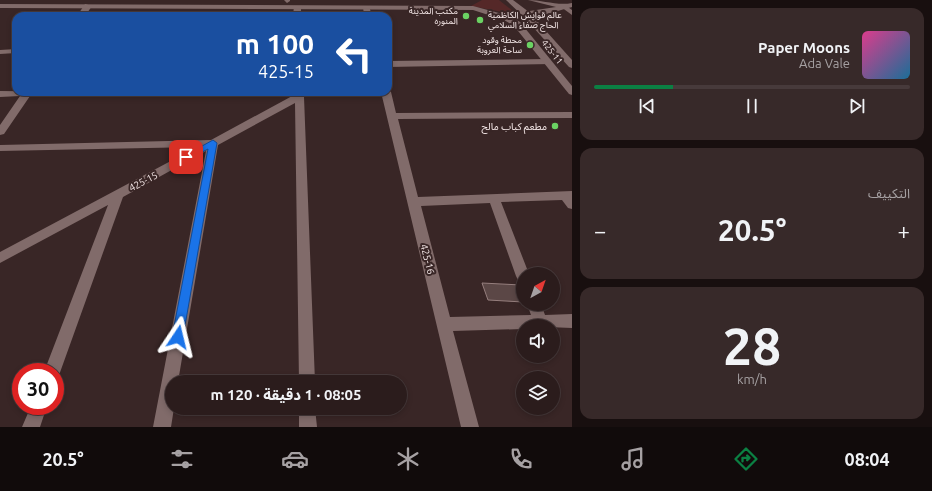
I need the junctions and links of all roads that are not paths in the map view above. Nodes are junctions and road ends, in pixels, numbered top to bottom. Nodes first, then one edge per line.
1 (62, 0) edge
2 (287, 0) edge
3 (469, 0) edge
4 (509, 0) edge
5 (531, 0) edge
6 (421, 1) edge
7 (449, 2) edge
8 (572, 5) edge
9 (0, 6) edge
10 (88, 6) junction
11 (563, 6) junction
12 (298, 8) junction
13 (84, 12) edge
14 (298, 12) edge
15 (367, 12) edge
16 (572, 13) edge
17 (526, 14) junction
18 (12, 51) edge
19 (0, 52) edge
20 (548, 62) junction
21 (392, 64) edge
22 (572, 65) edge
23 (572, 92) edge
24 (0, 94) edge
25 (12, 94) edge
26 (25, 96) edge
27 (296, 96) edge
28 (301, 96) edge
29 (387, 96) edge
30 (572, 115) edge
31 (392, 116) junction
32 (0, 132) edge
33 (213, 143) junction
34 (0, 148) edge
35 (118, 194) junction
36 (569, 195) edge
37 (494, 199) junction
38 (414, 202) junction
39 (572, 206) edge
40 (0, 258) edge
41 (520, 267) edge
42 (560, 321) edge
43 (572, 321) edge
44 (516, 322) edge
45 (444, 324) junction
46 (55, 363) edge
47 (307, 375) edge
48 (36, 415) edge
49 (307, 415) edge
50 (31, 427) edge
51 (162, 427) edge
52 (308, 427) edge
53 (470, 427) edge

1 - 2 street, 425-11
2 - 6 street, 425-11
3 - 7 street, 425-11
4 - 17 street
5 - 11 street
6 - 7 street, 425-11
7 - 15 street, 425-11
7 - 20 street, 425-11
8 - 11 street
9 - 10 street, 425-11
10 - 12 street, 425-11
10 - 13 street
11 - 16 lane
11 - 17 street
12 - 14 street
12 - 15 street, 425-11
17 - 22 street
18 - 19 street
20 - 21 street
20 - 23 street, 425-11
24 - 25 street
26 - 32 street
27 - 33 street, 425-15
28 - 47 street
29 - 31 street, 425-16
30 - 31 street
31 - 38 street, 425-16
33 - 34 street
33 - 35 street, 425-15
33 - 51 street
35 - 40 street, 425-15
35 - 46 street
36 - 37 street
36 - 39 street
37 - 38 street
37 - 41 street
38 - 45 street, 425-16
42 - 43 street
44 - 45 street
45 - 53 street, 425-16
48 - 50 street
49 - 52 street

